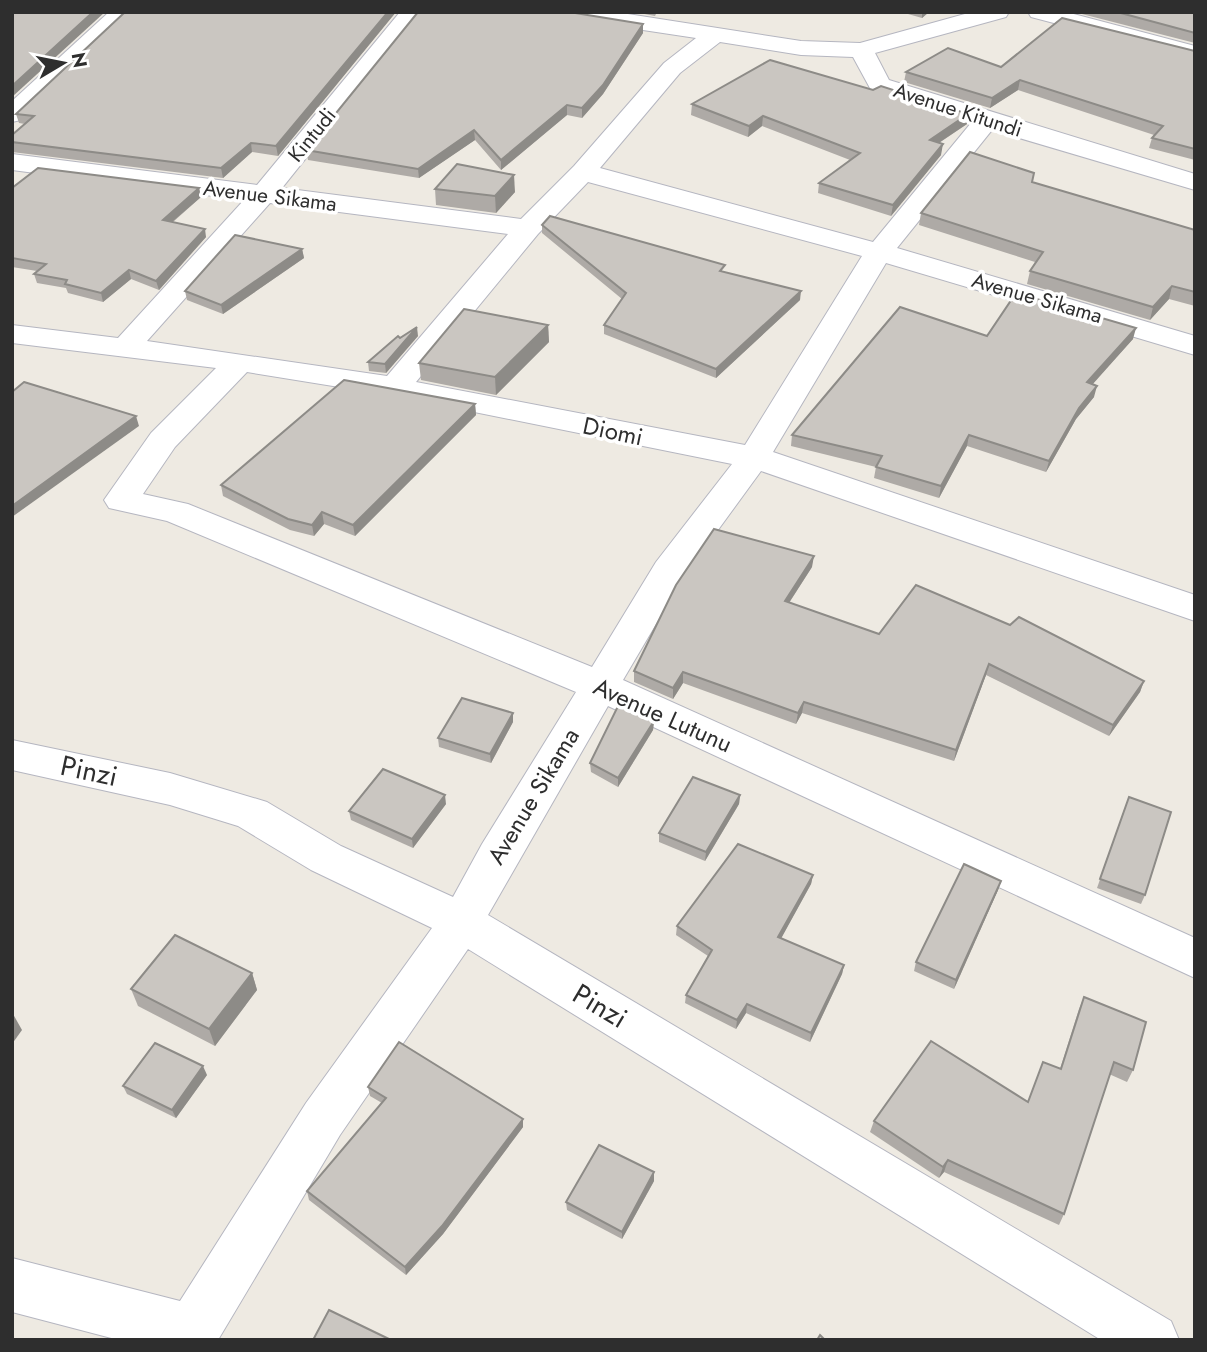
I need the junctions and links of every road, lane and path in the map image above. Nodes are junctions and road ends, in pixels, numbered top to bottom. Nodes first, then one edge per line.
1 (121, 12) edge
2 (412, 12) edge
3 (570, 12) edge
4 (998, 12) edge
5 (1039, 12) edge
6 (662, 19) edge
7 (714, 36) junction
8 (861, 50) junction
9 (1195, 53) edge
10 (12, 115) edge
11 (987, 120) junction
12 (12, 162) edge
13 (583, 172) junction
14 (1195, 182) edge
15 (262, 196) junction
16 (528, 228) junction
17 (879, 251) junction
18 (12, 334) edge
19 (1195, 346) edge
20 (125, 348) junction
21 (240, 362) junction
22 (395, 387) junction
23 (754, 457) junction
24 (1195, 608) edge
25 (598, 685) junction
26 (12, 755) edge
27 (461, 922) junction
28 (1195, 959) edge
29 (12, 1285) edge
30 (190, 1336) edge
31 (1152, 1340) edge

1 - 10 street
2 - 15 street, Kintudi
3 - 6 street
4 - 8 street
5 - 9 street
6 - 7 street
7 - 8 street
7 - 13 street
8 - 11 street, Avenue Kitundi
11 - 14 street, Avenue Kitundi
11 - 17 street, Avenue Sikama
12 - 15 street, Avenue Sikama
13 - 16 street
13 - 17 street, Avenue Sikama
15 - 16 street, Avenue Sikama
15 - 20 street, Kintudi
16 - 22 street
17 - 19 street, Avenue Sikama
17 - 23 street, Avenue Sikama
18 - 20 street, Diomi
20 - 21 street, Diomi
21 - 22 street, Diomi
21 - 25 street, Avenue Lutunu
22 - 23 street, Diomi
23 - 24 street, Diomi
23 - 25 street, Avenue Sikama
25 - 27 street, Avenue Sikama
25 - 28 street, Avenue Lutunu
26 - 27 street, Pinzi
27 - 30 street, Avenue Sikama
27 - 31 street, Pinzi
29 - 30 street

